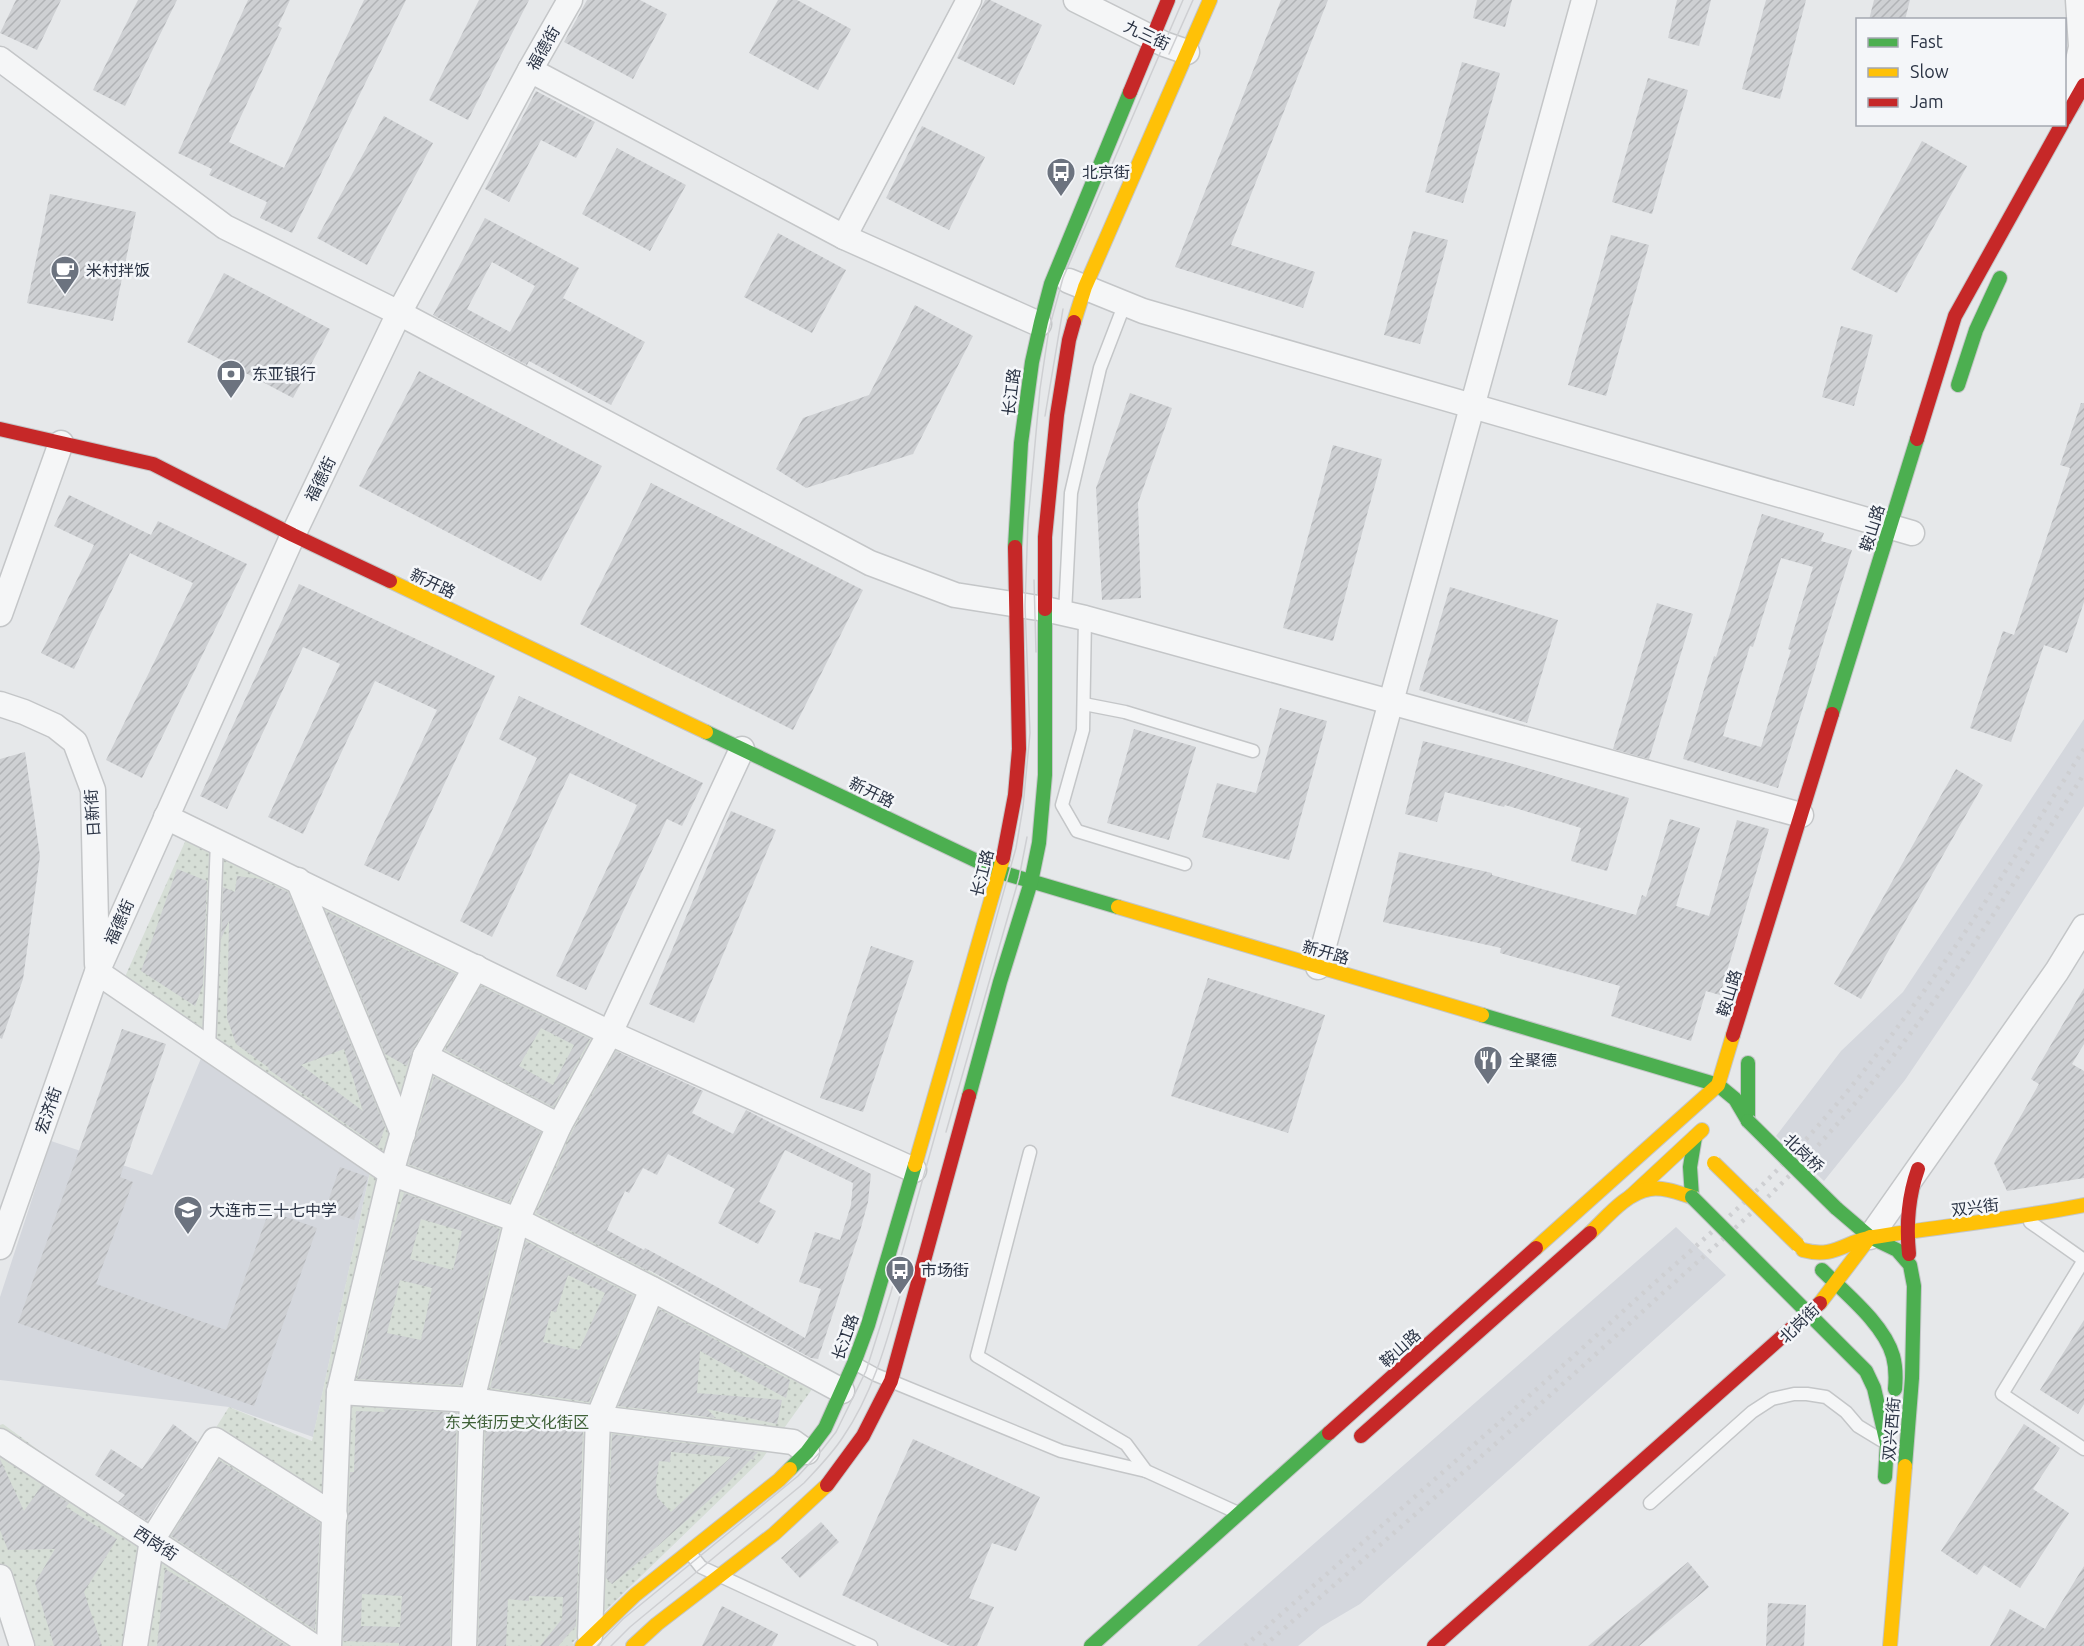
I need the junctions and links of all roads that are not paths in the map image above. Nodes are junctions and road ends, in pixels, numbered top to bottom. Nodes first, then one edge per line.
1 (570, 0) edge
2 (969, 0) edge
3 (1076, 0) edge
4 (1168, 0) edge
5 (1210, 0) edge
6 (1584, 0) edge
7 (2078, 0) edge
8 (1153, 38) junction
9 (1187, 52) junction
10 (0, 59) edge
11 (530, 70) junction
12 (2084, 85) edge
13 (2066, 111) edge
14 (2066, 116) edge
15 (2061, 126) edge
16 (844, 237) junction
17 (2005, 269) dead end
18 (1054, 275) junction
19 (1085, 287) junction
20 (1125, 303) junction
21 (399, 313) junction
22 (1039, 324) junction
23 (1954, 398) dead end
24 (1473, 406) junction
25 (0, 429) edge
26 (61, 443) junction
27 (1906, 531) junction
28 (293, 535) junction
29 (1015, 604) junction
30 (1065, 613) junction
31 (0, 614) edge
32 (1392, 703) junction
33 (0, 704) edge
34 (1084, 704) junction
35 (742, 748) junction
36 (1253, 751) dead end
37 (1801, 815) junction
38 (166, 817) junction
39 (217, 841) junction
40 (1185, 864) dead end
41 (1000, 872) junction
42 (298, 880) junction
43 (1031, 882) junction
44 (2084, 927) edge
45 (476, 967) junction
46 (1318, 967) junction
47 (97, 972) junction
48 (610, 1032) junction
49 (209, 1049) junction
50 (425, 1056) junction
51 (1637, 1061) junction
52 (1666, 1084) dead end
53 (1718, 1085) junction
54 (1675, 1100) dead end
55 (1731, 1103) junction
56 (1684, 1117) junction
57 (1748, 1121) junction
58 (1711, 1122) dead end
59 (559, 1126) junction
60 (403, 1134) junction
61 (1695, 1137) junction
62 (1030, 1152) dead end
63 (1918, 1169) junction
64 (914, 1170) junction
65 (392, 1173) junction
66 (1631, 1196) junction
67 (1692, 1197) junction
68 (2084, 1205) edge
69 (2024, 1217) junction
70 (517, 1220) junction
71 (1906, 1232) junction
72 (1870, 1237) junction
73 (0, 1247) edge
74 (1801, 1248) junction
75 (2084, 1260) edge
76 (1910, 1264) junction
77 (1820, 1275) junction
78 (1771, 1276) junction
79 (1796, 1279) dead end
80 (1836, 1284) junction
81 (652, 1289) junction
82 (1779, 1304) dead end
83 (1809, 1315) junction
84 (1777, 1320) dead end
85 (1876, 1325) junction
86 (1768, 1353) junction
87 (854, 1363) junction
88 (1912, 1378) junction
89 (891, 1381) junction
90 (842, 1391) junction
91 (339, 1392) junction
92 (472, 1400) junction
93 (598, 1418) junction
94 (0, 1441) edge
95 (1887, 1444) junction
96 (1347, 1449) dead end
97 (2084, 1449) edge
98 (807, 1452) junction
99 (1146, 1471) junction
100 (1884, 1491) dead end
101 (1650, 1503) dead end
102 (1240, 1513) junction
103 (335, 1516) junction
104 (152, 1540) junction
105 (688, 1551) junction
106 (719, 1576) junction
107 (0, 1577) edge
108 (586, 1641) edge
109 (22, 1646) edge
110 (135, 1646) edge
111 (313, 1646) edge
112 (329, 1646) edge
113 (464, 1646) edge
114 (633, 1646) edge
115 (871, 1646) edge
116 (1091, 1646) edge
117 (1434, 1646) edge
118 (1890, 1646) edge

1 - 11 street, 福德街
2 - 16 street
3 - 8 street, 九三街
4 - 8 main road, 长江路
5 - 9 main road
6 - 24 street
7 - 13 street
8 - 9 street, 九三街
8 - 18 main road, 长江路
9 - 19 main road
10 - 21 street
11 - 16 street
11 - 21 street, 福德街
12 - 14 main road, 鞍山路
15 - 27 main road, 鞍山路
16 - 22 street
17 - 23 main road
18 - 19 street
18 - 22 main road, 长江路
19 - 20 street
19 - 30 main road
20 - 24 street
20 - 30 lane
21 - 28 street, 福德街
21 - 29 street
22 - 29 main road, 长江路
24 - 27 street
24 - 32 street
25 - 26 main road, 新开路
26 - 28 main road, 新开路
26 - 31 street
27 - 37 main road, 鞍山路
28 - 35 main road, 新开路
28 - 38 street, 福德街
29 - 30 street
29 - 41 main road, 长江路
30 - 32 street
30 - 34 lane
30 - 43 main road
32 - 37 street
32 - 46 street
33 - 47 street, 日新街
34 - 36 lane
34 - 40 lane
35 - 41 main road, 新开路
35 - 48 street
37 - 53 main road, 鞍山路
38 - 39 street
38 - 47 street, 福德街
39 - 42 street
39 - 49 lane
41 - 43 main road, 新开路
41 - 64 main road, 长江路
42 - 45 street
42 - 60 street
43 - 46 main road, 新开路
43 - 89 main road
44 - 63 street, 北岗街
45 - 48 street
45 - 50 street
46 - 51 main road, 新开路
47 - 49 street
47 - 73 street, 宏济街
48 - 59 street
48 - 64 street
49 - 65 street
50 - 59 street
50 - 60 street
51 - 52 main road
51 - 53 main road, 新开路
53 - 55 main road, 新开路
53 - 56 main road, 鞍山路
54 - 56 main road
55 - 57 main road, 新开路
55 - 57 main road
56 - 61 main road
56 - 102 main road, 鞍山路
57 - 72 main road, 北岗桥, bridge
58 - 61 main road
59 - 70 street
60 - 65 street
61 - 66 main road
61 - 67 main road
61 - 74 main road, bridge
62 - 99 lane
63 - 71 main road, 双兴西街
63 - 72 street, 北岗街
64 - 87 main road, 长江路
65 - 70 street
65 - 91 street
66 - 67 main road
66 - 96 main road
67 - 78 main road, bridge
68 - 69 main road, 双兴街
69 - 71 main road, 双兴街
69 - 75 lane
70 - 81 street
70 - 92 street
71 - 72 main road, 双兴街
71 - 76 main road, 双兴西街
72 - 74 main road, 双兴街
72 - 76 main road
72 - 77 main road
72 - 80 main road, 北岗街
74 - 77 main road
75 - 97 lane
76 - 88 main road, 双兴西街
77 - 80 main road
78 - 79 main road
78 - 82 main road
78 - 83 main road, 双兴西街
80 - 83 main road, 北岗街
80 - 85 main road
81 - 90 street
81 - 93 street
83 - 86 main road, 北岗街
83 - 95 main road, 双兴西街
84 - 86 main road
85 - 88 main road
85 - 95 main road
86 - 117 main road, 北岗街
87 - 89 lane
87 - 90 main road, 长江路
88 - 118 main road, 双兴西街
89 - 99 lane
89 - 106 main road
90 - 98 main road, 长江路
91 - 92 street
91 - 103 street
92 - 93 street
92 - 113 street
93 - 98 street
93 - 108 street
94 - 104 street, 西岗街
95 - 100 main road, 双兴西街
95 - 101 lane
98 - 105 main road, 长江路
99 - 102 lane
102 - 116 main road, 鞍山路
103 - 104 street
103 - 112 street
104 - 110 street
104 - 111 street, 西岗街
105 - 106 lane
105 - 108 main road, 长江路
106 - 114 main road
106 - 115 lane
107 - 109 street

